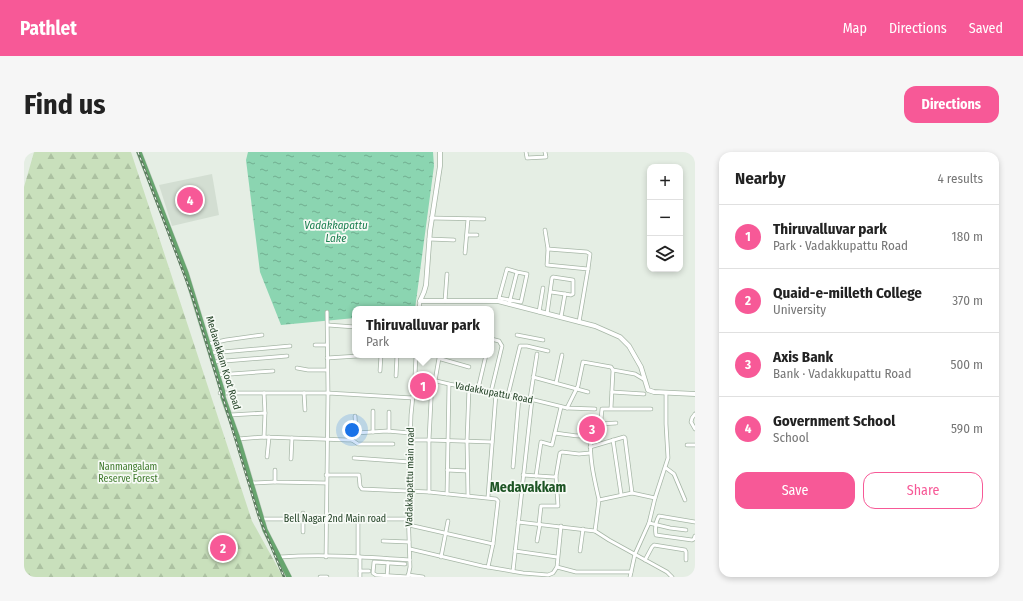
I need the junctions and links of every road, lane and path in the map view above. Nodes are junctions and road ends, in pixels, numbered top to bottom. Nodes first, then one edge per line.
1 (138, 152) edge
2 (440, 152) edge
3 (526, 152) edge
4 (545, 152) edge
5 (431, 218) junction
6 (484, 219) dead end
7 (468, 220) junction
8 (545, 230) dead end
9 (467, 235) junction
10 (477, 235) dead end
11 (429, 239) junction
12 (454, 240) dead end
13 (548, 249) junction
14 (465, 253) dead end
15 (588, 269) junction
16 (517, 272) junction
17 (447, 274) dead end
18 (543, 288) dead end
19 (550, 292) junction
20 (565, 294) junction
21 (499, 299) junction
22 (420, 301) junction
23 (445, 301) junction
24 (510, 302) junction
25 (521, 304) junction
26 (419, 306) edge
27 (327, 312) dead end
28 (539, 312) junction
29 (547, 314) junction
30 (561, 317) junction
31 (578, 322) junction
32 (328, 325) junction
33 (352, 327) edge
34 (262, 335) dead end
35 (517, 335) dead end
36 (530, 337) junction
37 (494, 340) edge
38 (543, 340) dead end
39 (208, 344) junction
40 (315, 345) dead end
41 (327, 345) junction
42 (290, 346) dead end
43 (528, 346) junction
44 (548, 351) dead end
45 (211, 353) junction
46 (537, 354) dead end
47 (562, 355) dead end
48 (287, 356) dead end
49 (352, 356) edge
50 (327, 358) junction
51 (381, 358) edge
52 (397, 358) edge
53 (416, 358) edge
54 (439, 358) edge
55 (442, 358) edge
56 (485, 358) edge
57 (213, 362) junction
58 (297, 368) dead end
59 (469, 368) dead end
60 (273, 370) dead end
61 (327, 370) junction
62 (613, 370) junction
63 (380, 371) dead end
64 (218, 375) junction
65 (396, 376) dead end
66 (416, 376) junction
67 (533, 377) junction
68 (434, 380) junction
69 (645, 380) junction
70 (556, 383) junction
71 (449, 384) junction
72 (469, 388) junction
73 (576, 389) junction
74 (478, 390) junction
75 (491, 392) junction
76 (588, 392) dead end
77 (612, 392) junction
78 (264, 393) junction
79 (304, 393) junction
80 (328, 393) junction
81 (496, 393) junction
82 (666, 393) junction
83 (222, 394) junction
84 (644, 394) dead end
85 (695, 394) edge
86 (508, 395) junction
87 (519, 397) junction
88 (413, 398) junction
89 (531, 399) junction
90 (561, 407) junction
91 (567, 408) junction
92 (611, 408) junction
93 (594, 409) dead end
94 (651, 409) dead end
95 (305, 410) dead end
96 (373, 411) dead end
97 (389, 412) dead end
98 (265, 413) junction
99 (695, 414) edge
100 (230, 415) junction
101 (355, 416) dead end
102 (616, 423) dead end
103 (600, 424) junction
104 (695, 429) edge
105 (373, 432) junction
106 (389, 432) junction
107 (410, 432) junction
108 (356, 433) junction
109 (555, 433) junction
110 (591, 436) junction
111 (264, 437) junction
112 (269, 437) junction
113 (292, 438) junction
114 (238, 439) junction
115 (328, 440) junction
116 (352, 440) junction
117 (410, 440) junction
118 (429, 440) junction
119 (613, 440) junction
120 (447, 441) junction
121 (467, 442) junction
122 (492, 442) junction
123 (393, 444) dead end
124 (687, 445) dead end
125 (695, 445) edge
126 (590, 447) junction
127 (590, 453) junction
128 (267, 457) dead end
129 (354, 458) dead end
130 (292, 459) dead end
131 (410, 462) junction
132 (513, 467) dead end
133 (666, 468) junction
134 (275, 470) dead end
135 (447, 470) junction
136 (467, 471) junction
137 (326, 475) junction
138 (523, 475) junction
139 (536, 476) junction
140 (556, 476) junction
141 (252, 482) junction
142 (275, 482) junction
143 (326, 483) junction
144 (409, 491) junction
145 (429, 492) junction
146 (632, 493) junction
147 (446, 494) junction
148 (621, 494) junction
149 (468, 496) junction
150 (488, 497) junction
151 (655, 498) junction
152 (599, 500) junction
153 (685, 500) dead end
154 (303, 513) dead end
155 (262, 519) junction
156 (303, 519) junction
157 (326, 519) junction
158 (409, 519) junction
159 (358, 520) junction
160 (448, 521) dead end
161 (518, 522) junction
162 (695, 522) edge
163 (649, 523) junction
164 (540, 524) junction
165 (409, 525) junction
166 (656, 525) junction
167 (561, 526) junction
168 (583, 529) junction
169 (686, 530) dead end
170 (595, 531) junction
171 (303, 532) dead end
172 (446, 534) junction
173 (695, 536) edge
174 (383, 541) dead end
175 (537, 541) dead end
176 (409, 542) junction
177 (493, 544) junction
178 (410, 549) junction
179 (515, 551) junction
180 (580, 551) dead end
181 (635, 554) junction
182 (280, 557) junction
183 (326, 557) junction
184 (359, 557) junction
185 (441, 557) junction
186 (557, 557) junction
187 (410, 560) junction
188 (645, 560) junction
189 (686, 560) dead end
190 (388, 563) junction
191 (406, 564) dead end
192 (488, 567) junction
193 (557, 567) junction
194 (360, 571) junction
195 (368, 571) dead end
196 (513, 571) junction
197 (631, 572) junction
198 (523, 575) edge
199 (387, 576) edge
200 (407, 576) edge
201 (289, 577) edge
202 (320, 577) edge
203 (327, 577) edge
204 (360, 577) edge
205 (423, 577) edge
206 (630, 577) edge
207 (672, 577) edge

1 - 39 main road, Medavakkam Koot Road
1 - 83 main road
2 - 5 street
3 - 4 street
5 - 7 street
5 - 11 street
6 - 7 street
7 - 9 street
8 - 13 street
9 - 10 street
9 - 14 street
11 - 12 street
11 - 22 street
13 - 15 street
13 - 15 street
15 - 31 street
16 - 21 street
16 - 24 street
16 - 25 street
17 - 23 street
18 - 28 street
19 - 20 street
19 - 20 street
19 - 29 street
20 - 30 street
21 - 23 street
21 - 24 street
22 - 23 street
22 - 26 street
24 - 25 street
25 - 28 street
27 - 32 street
28 - 29 street
29 - 30 street
30 - 31 street
31 - 69 street
32 - 33 street
32 - 41 street
34 - 39 street
35 - 36 street
36 - 38 street
36 - 43 street
37 - 75 street
39 - 45 main road, Medavakkam Koot Road
40 - 41 street
41 - 50 street
42 - 45 street
43 - 44 street
43 - 86 street
45 - 57 main road, Medavakkam Koot Road
46 - 67 street
47 - 70 street
48 - 57 street
49 - 50 street
50 - 61 street
51 - 63 street
52 - 65 street
53 - 66 street
54 - 68 street
55 - 59 street
56 - 74 street
57 - 64 main road, Medavakkam Koot Road
58 - 61 street
60 - 64 street
61 - 80 street
62 - 69 street
62 - 73 street
62 - 77 street
64 - 83 main road, Medavakkam Koot Road
66 - 68 street, Vadakkupattu Road
66 - 88 street, Vadakkapattu main road
67 - 70 street
67 - 89 street
68 - 71 street, Vadakkupattu Road
68 - 118 street
69 - 82 street
70 - 73 street
71 - 72 street, Vadakkupattu Road
71 - 120 street
72 - 74 street, Vadakkupattu Road
72 - 121 street
73 - 76 street
73 - 91 street
74 - 75 street, Vadakkupattu Road
75 - 81 street, Vadakkupattu Road
77 - 84 street
77 - 92 street
78 - 79 street
78 - 83 street
78 - 98 street
79 - 80 street
79 - 95 street
80 - 88 street
80 - 115 street
81 - 86 street, Vadakkupattu Road
81 - 122 street
82 - 85 street
82 - 133 street
83 - 100 main road, Medavakkam Koot Road
86 - 87 street, Vadakkupattu Road
87 - 89 street, Vadakkupattu Road
87 - 132 street
88 - 107 street, Vadakkapattu main road
89 - 90 street, Vadakkupattu Road
89 - 138 street
90 - 91 street, Vadakkupattu Road
90 - 109 street
91 - 93 street, Vadakkupattu Road
92 - 94 street
92 - 103 street
96 - 105 street
97 - 106 street
98 - 100 street
98 - 111 street
99 - 104 street
100 - 114 main road, Medavakkam Koot Road
101 - 108 street
102 - 103 street
103 - 110 street
105 - 106 street
105 - 108 street
106 - 107 street
107 - 117 street, Vadakkapattu main road
108 - 116 street
109 - 110 street
109 - 139 street
110 - 126 street
111 - 112 street
111 - 114 street
112 - 113 street
112 - 128 street
113 - 115 street
113 - 130 street
114 - 141 main road, Medavakkam Koot Road
115 - 116 street
115 - 137 street
116 - 123 street
117 - 118 street
117 - 131 street, Vadakkapattu main road
118 - 120 street
118 - 145 street
119 - 126 street
119 - 146 street
119 - 148 street
120 - 121 street
120 - 135 street
121 - 122 street
121 - 136 street
122 - 150 street
124 - 125 street
126 - 127 street
127 - 140 street
127 - 152 street
129 - 131 street
131 - 144 street, Vadakkapattu main road
133 - 151 street
133 - 153 street
134 - 142 street
135 - 136 street
135 - 147 street
136 - 149 street
137 - 143 street
137 - 144 street
138 - 139 street
138 - 161 street
139 - 140 street
140 - 164 street
141 - 142 street
141 - 155 main road, Medavakkam Koot Road
142 - 143 street
143 - 157 street
144 - 145 street
144 - 158 street, Vadakkapattu main road
145 - 147 street
146 - 148 street
146 - 151 street
147 - 149 street
148 - 152 street
149 - 150 street
150 - 177 street
151 - 163 street
152 - 170 street
154 - 156 street
155 - 156 street, Bell Nagar 2nd Main road
155 - 182 main road, Medavakkam Koot Road
156 - 157 street, Bell Nagar 2nd Main road
156 - 171 street
157 - 159 street, Bell Nagar 2nd Main road
157 - 183 street
158 - 159 street, Bell Nagar 2nd Main road
158 - 165 street, Vadakkapattu main road
159 - 184 street
160 - 172 street
161 - 164 street
161 - 179 street
162 - 166 street
163 - 166 street
163 - 181 street
164 - 167 street
164 - 175 street
165 - 172 street
165 - 176 street, Vadakkapattu main road
166 - 169 street
166 - 173 street
167 - 168 street
167 - 186 street
168 - 170 street
168 - 180 street
170 - 181 street
172 - 177 street
172 - 185 street
174 - 176 street
176 - 178 street, Vadakkapattu main road
177 - 192 street
178 - 185 street
178 - 187 street, Vadakkapattu main road
179 - 186 street
179 - 196 street
181 - 188 street
181 - 197 street
182 - 183 street
182 - 201 main road, Medavakkam Koot Road
183 - 184 street
184 - 187 street
184 - 194 street
185 - 192 street
186 - 193 street
187 - 200 street, Vadakkapattu main road
188 - 189 street
188 - 207 street
190 - 191 street
190 - 199 street
190 - 199 street
192 - 196 street
193 - 197 street
193 - 198 street
194 - 195 street
194 - 204 street
196 - 198 street
197 - 206 street
199 - 200 street
200 - 205 street
202 - 203 street

